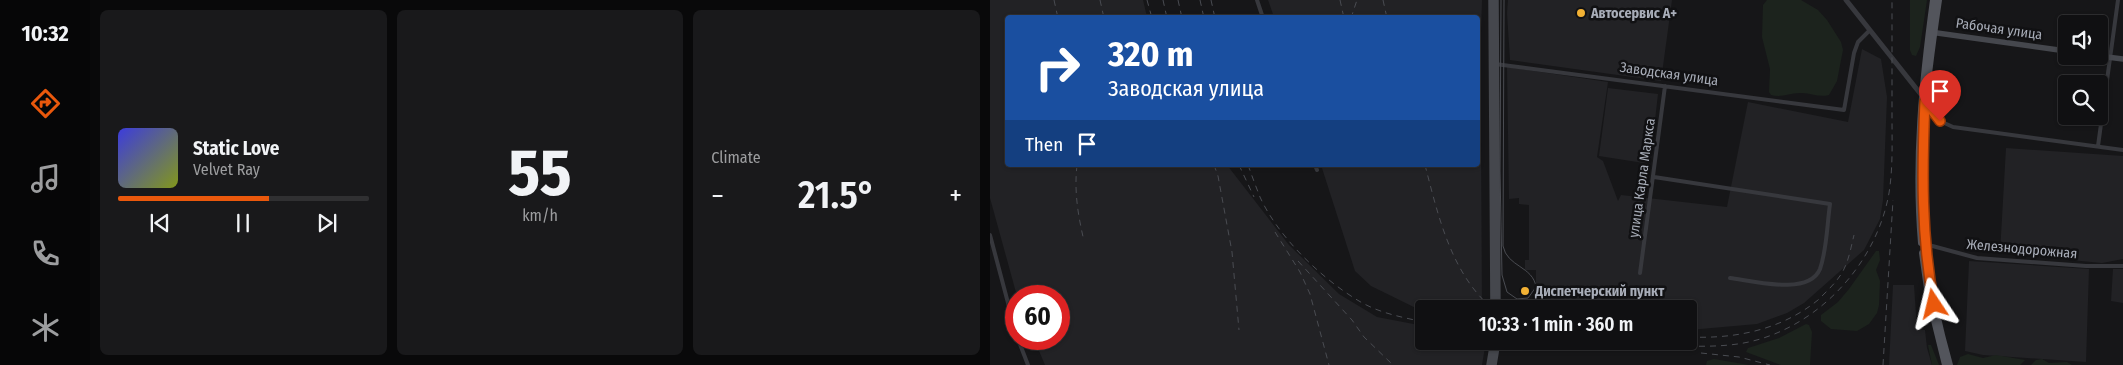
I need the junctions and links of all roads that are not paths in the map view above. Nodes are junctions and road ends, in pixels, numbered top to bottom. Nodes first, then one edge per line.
1 (1257, 0) edge
2 (1491, 0) edge
3 (1496, 0) edge
4 (1846, 0) edge
5 (1933, 0) edge
6 (1939, 0) edge
7 (2118, 0) edge
8 (1262, 15) edge
9 (1869, 31) junction
10 (1931, 32) junction
11 (2058, 50) edge
12 (2110, 58) junction
13 (2123, 59) edge
14 (1493, 64) junction
15 (1666, 86) junction
16 (1921, 94) junction
17 (1925, 101) junction
18 (2098, 146) junction
19 (2123, 150) edge
20 (1316, 167) edge
21 (1317, 170) dead end
22 (1654, 177) junction
23 (990, 235) edge
24 (1923, 244) junction
25 (2123, 266) edge
26 (1640, 273) dead end
27 (1730, 278) dead end
28 (1005, 292) edge
29 (1494, 300) edge
30 (1498, 300) edge
31 (1022, 350) edge
32 (1492, 350) edge
33 (1496, 350) edge
34 (1028, 365) edge
35 (1489, 365) edge
36 (1494, 365) edge
37 (1945, 365) edge
38 (1950, 365) edge

1 - 8 street
2 - 14 main road
3 - 14 main road
4 - 9 street
5 - 10 main road
6 - 10 main road
7 - 12 street
9 - 15 street, Заводская улица
9 - 16 street
10 - 11 main road, Рабочая улица
10 - 16 main road
10 - 17 main road
12 - 13 main road
12 - 18 street
14 - 15 street, Заводская улица
14 - 29 main road
14 - 30 main road
15 - 22 street, улица Карла Маркса
16 - 17 street
16 - 24 main road
17 - 18 street
17 - 24 main road
18 - 19 street
20 - 21 street
22 - 26 street, улица Карла Маркса
22 - 27 street
23 - 28 street
24 - 25 street, Железнодорожная
24 - 37 main road
24 - 38 main road
31 - 34 street
32 - 35 main road
33 - 36 main road

